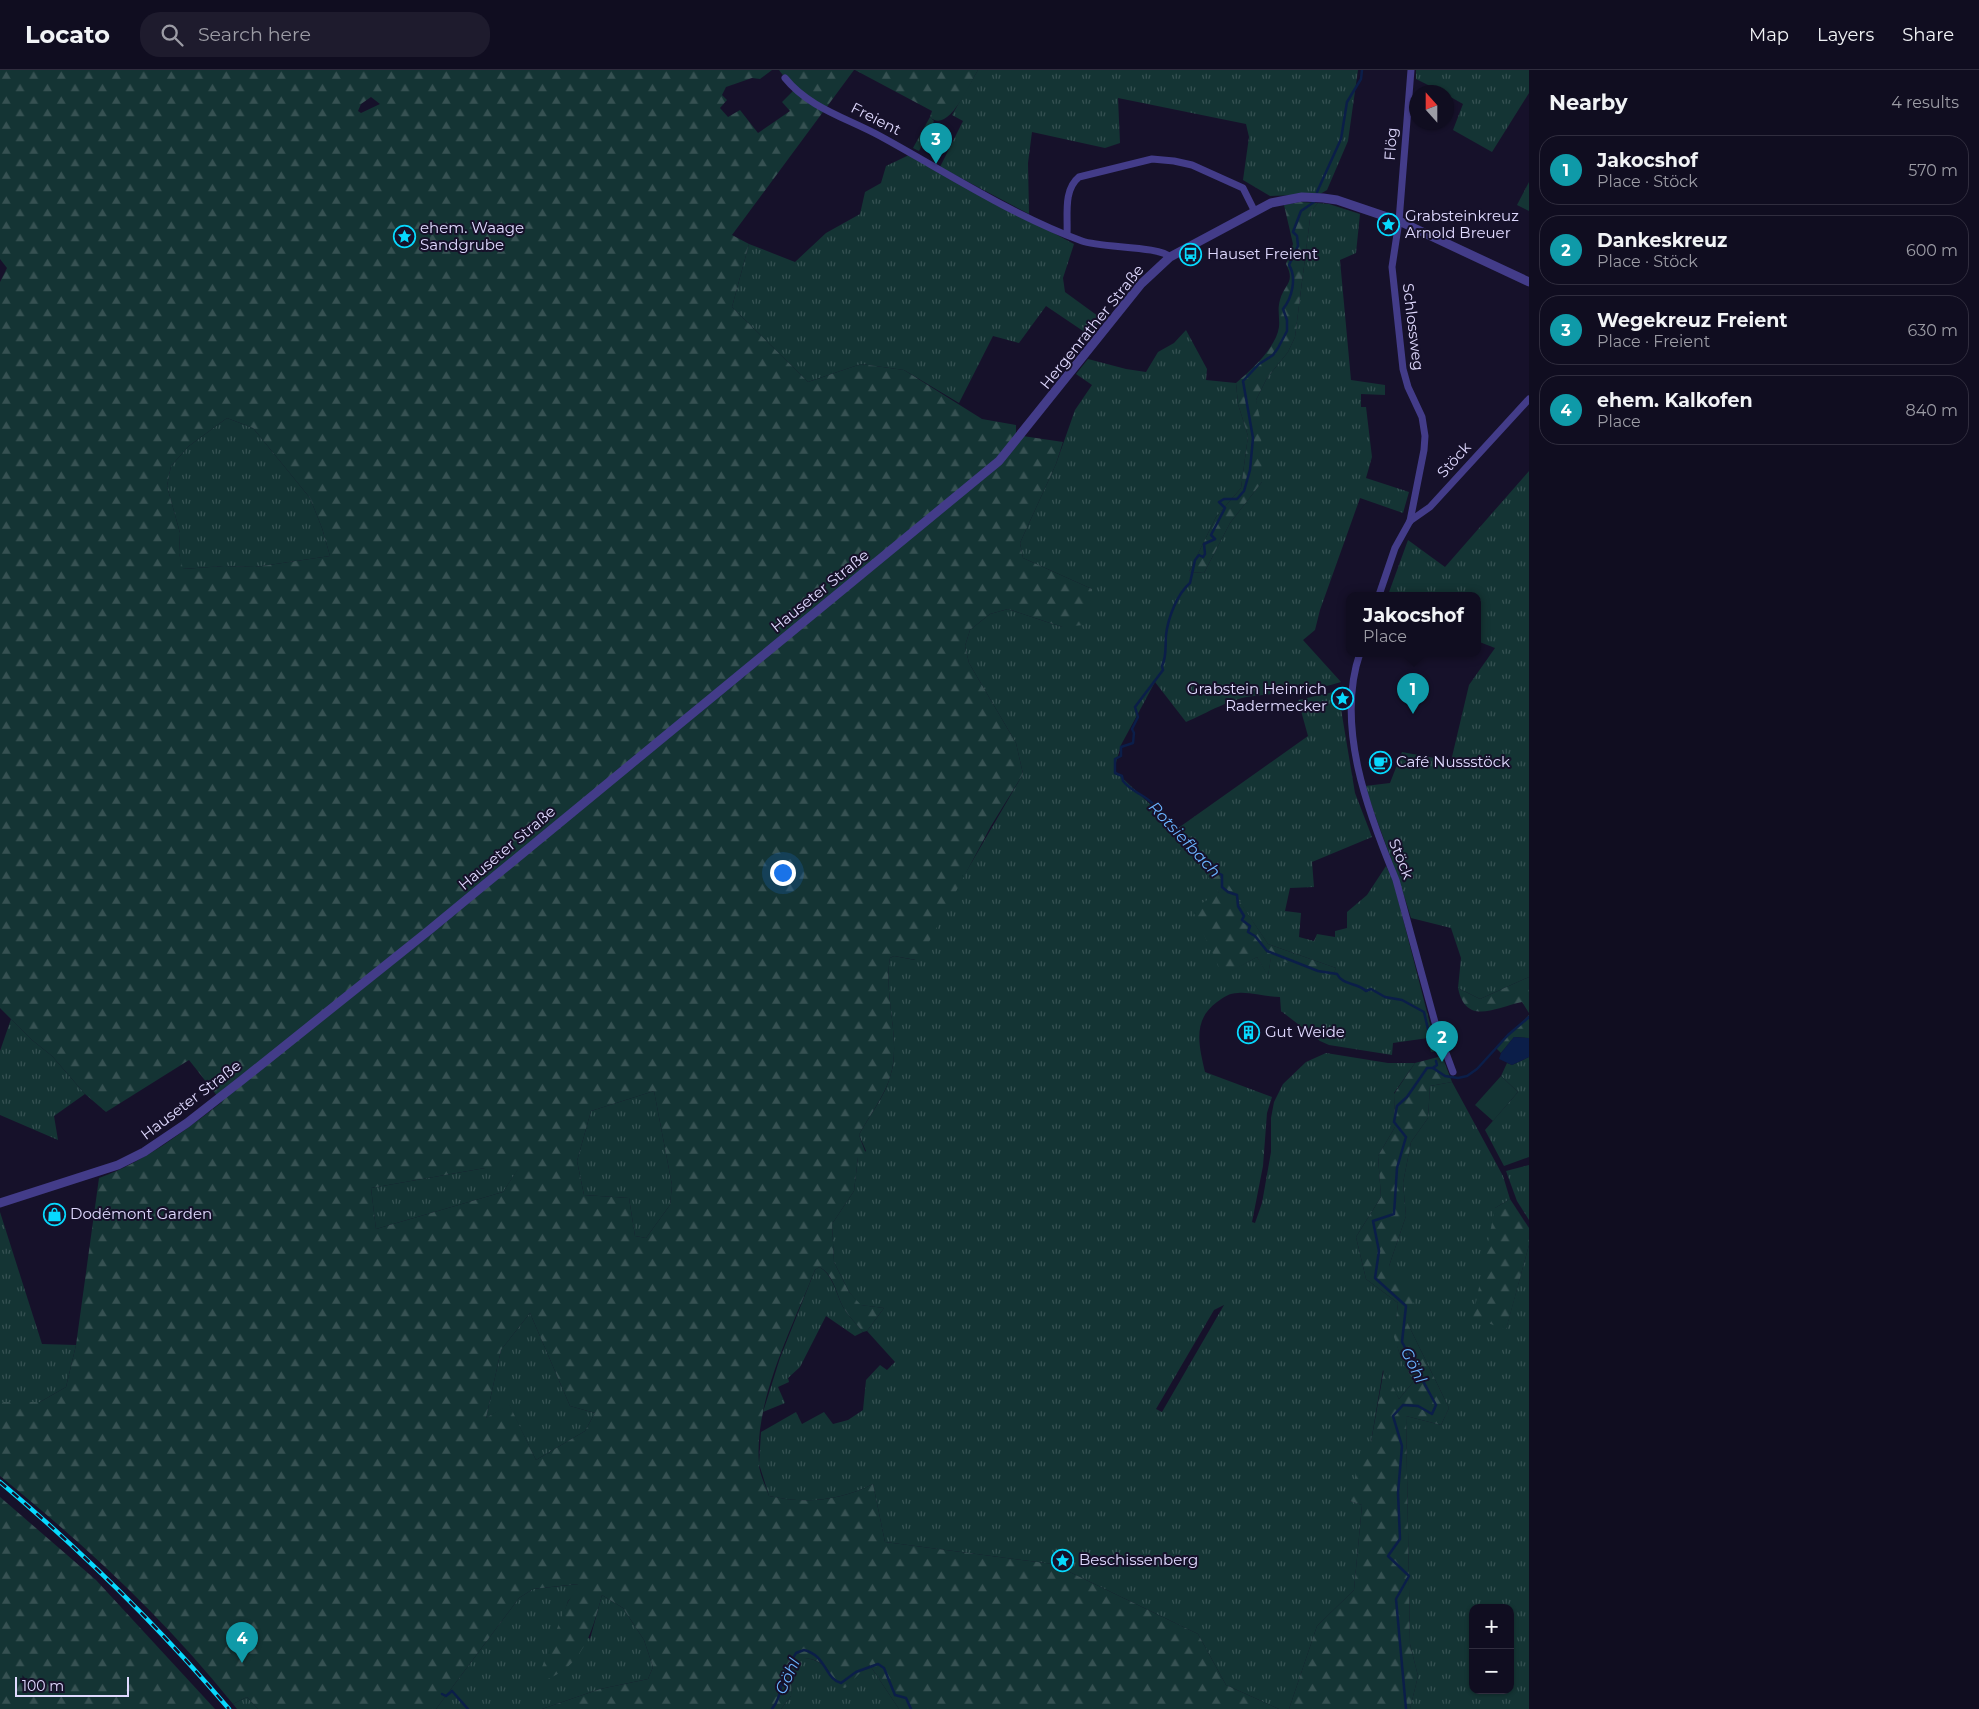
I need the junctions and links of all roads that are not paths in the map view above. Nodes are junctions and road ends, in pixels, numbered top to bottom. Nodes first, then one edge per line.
1 (1410, 70) edge
2 (784, 78) dead end
3 (1254, 210) junction
4 (1399, 221) junction
5 (1067, 234) junction
6 (1170, 257) junction
7 (1529, 282) edge
8 (1529, 398) edge
9 (999, 461) joint
10 (1410, 521) junction
11 (1380, 592) edge
12 (1359, 657) edge
13 (1452, 1072) dead end
14 (0, 1203) edge

1 - 4 street, Flög
2 - 5 street, Freient
3 - 4 street, Hergenrather Straße
3 - 5 street
3 - 6 street, Hergenrather Straße
4 - 7 street, Hergenrather Straße
4 - 10 street, Schlossweg
5 - 6 street, Freient
6 - 9 street, Hergenrather Straße
8 - 10 street, Stöck
9 - 14 street, Hauseter Straße
10 - 11 street, Stöck
12 - 13 street, Stöck

